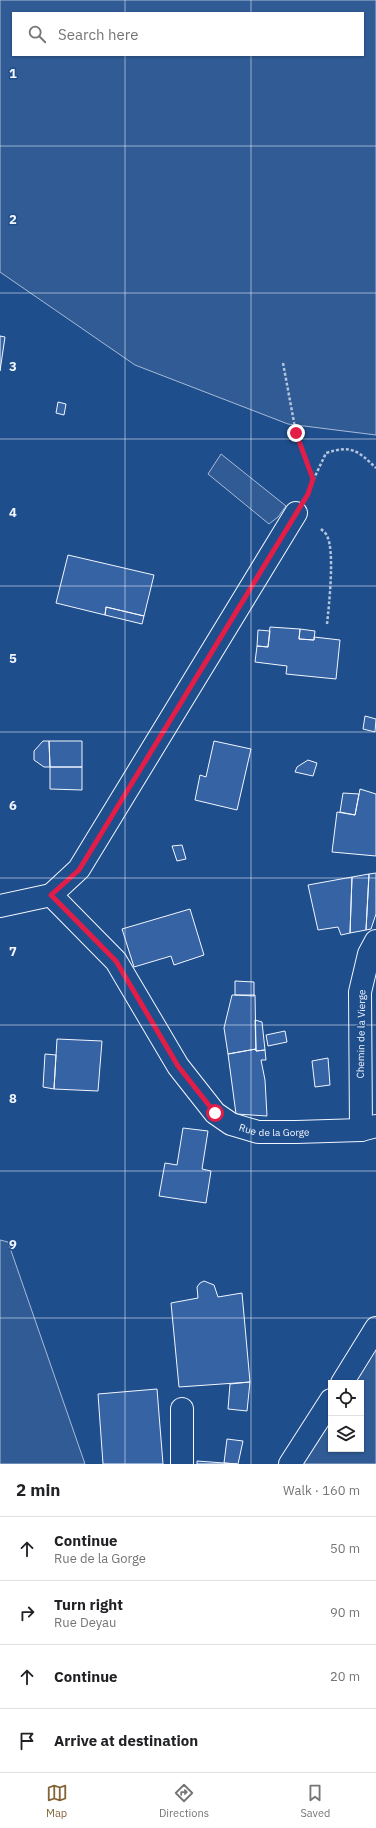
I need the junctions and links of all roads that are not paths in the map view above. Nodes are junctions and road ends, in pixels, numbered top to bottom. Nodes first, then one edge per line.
1 (296, 513) road end
2 (51, 895) junction
3 (0, 906) edge
4 (376, 941) edge
5 (368, 1128) edge
6 (376, 1328) edge
7 (344, 1380) edge
8 (328, 1405) edge
9 (182, 1408) dead end
10 (182, 1464) edge
11 (290, 1464) edge

1 - 2 street
2 - 3 street
2 - 5 street, Rue de la Gorge
4 - 5 street, Chemin de la Vierge
6 - 7 street
8 - 11 street
9 - 10 street

